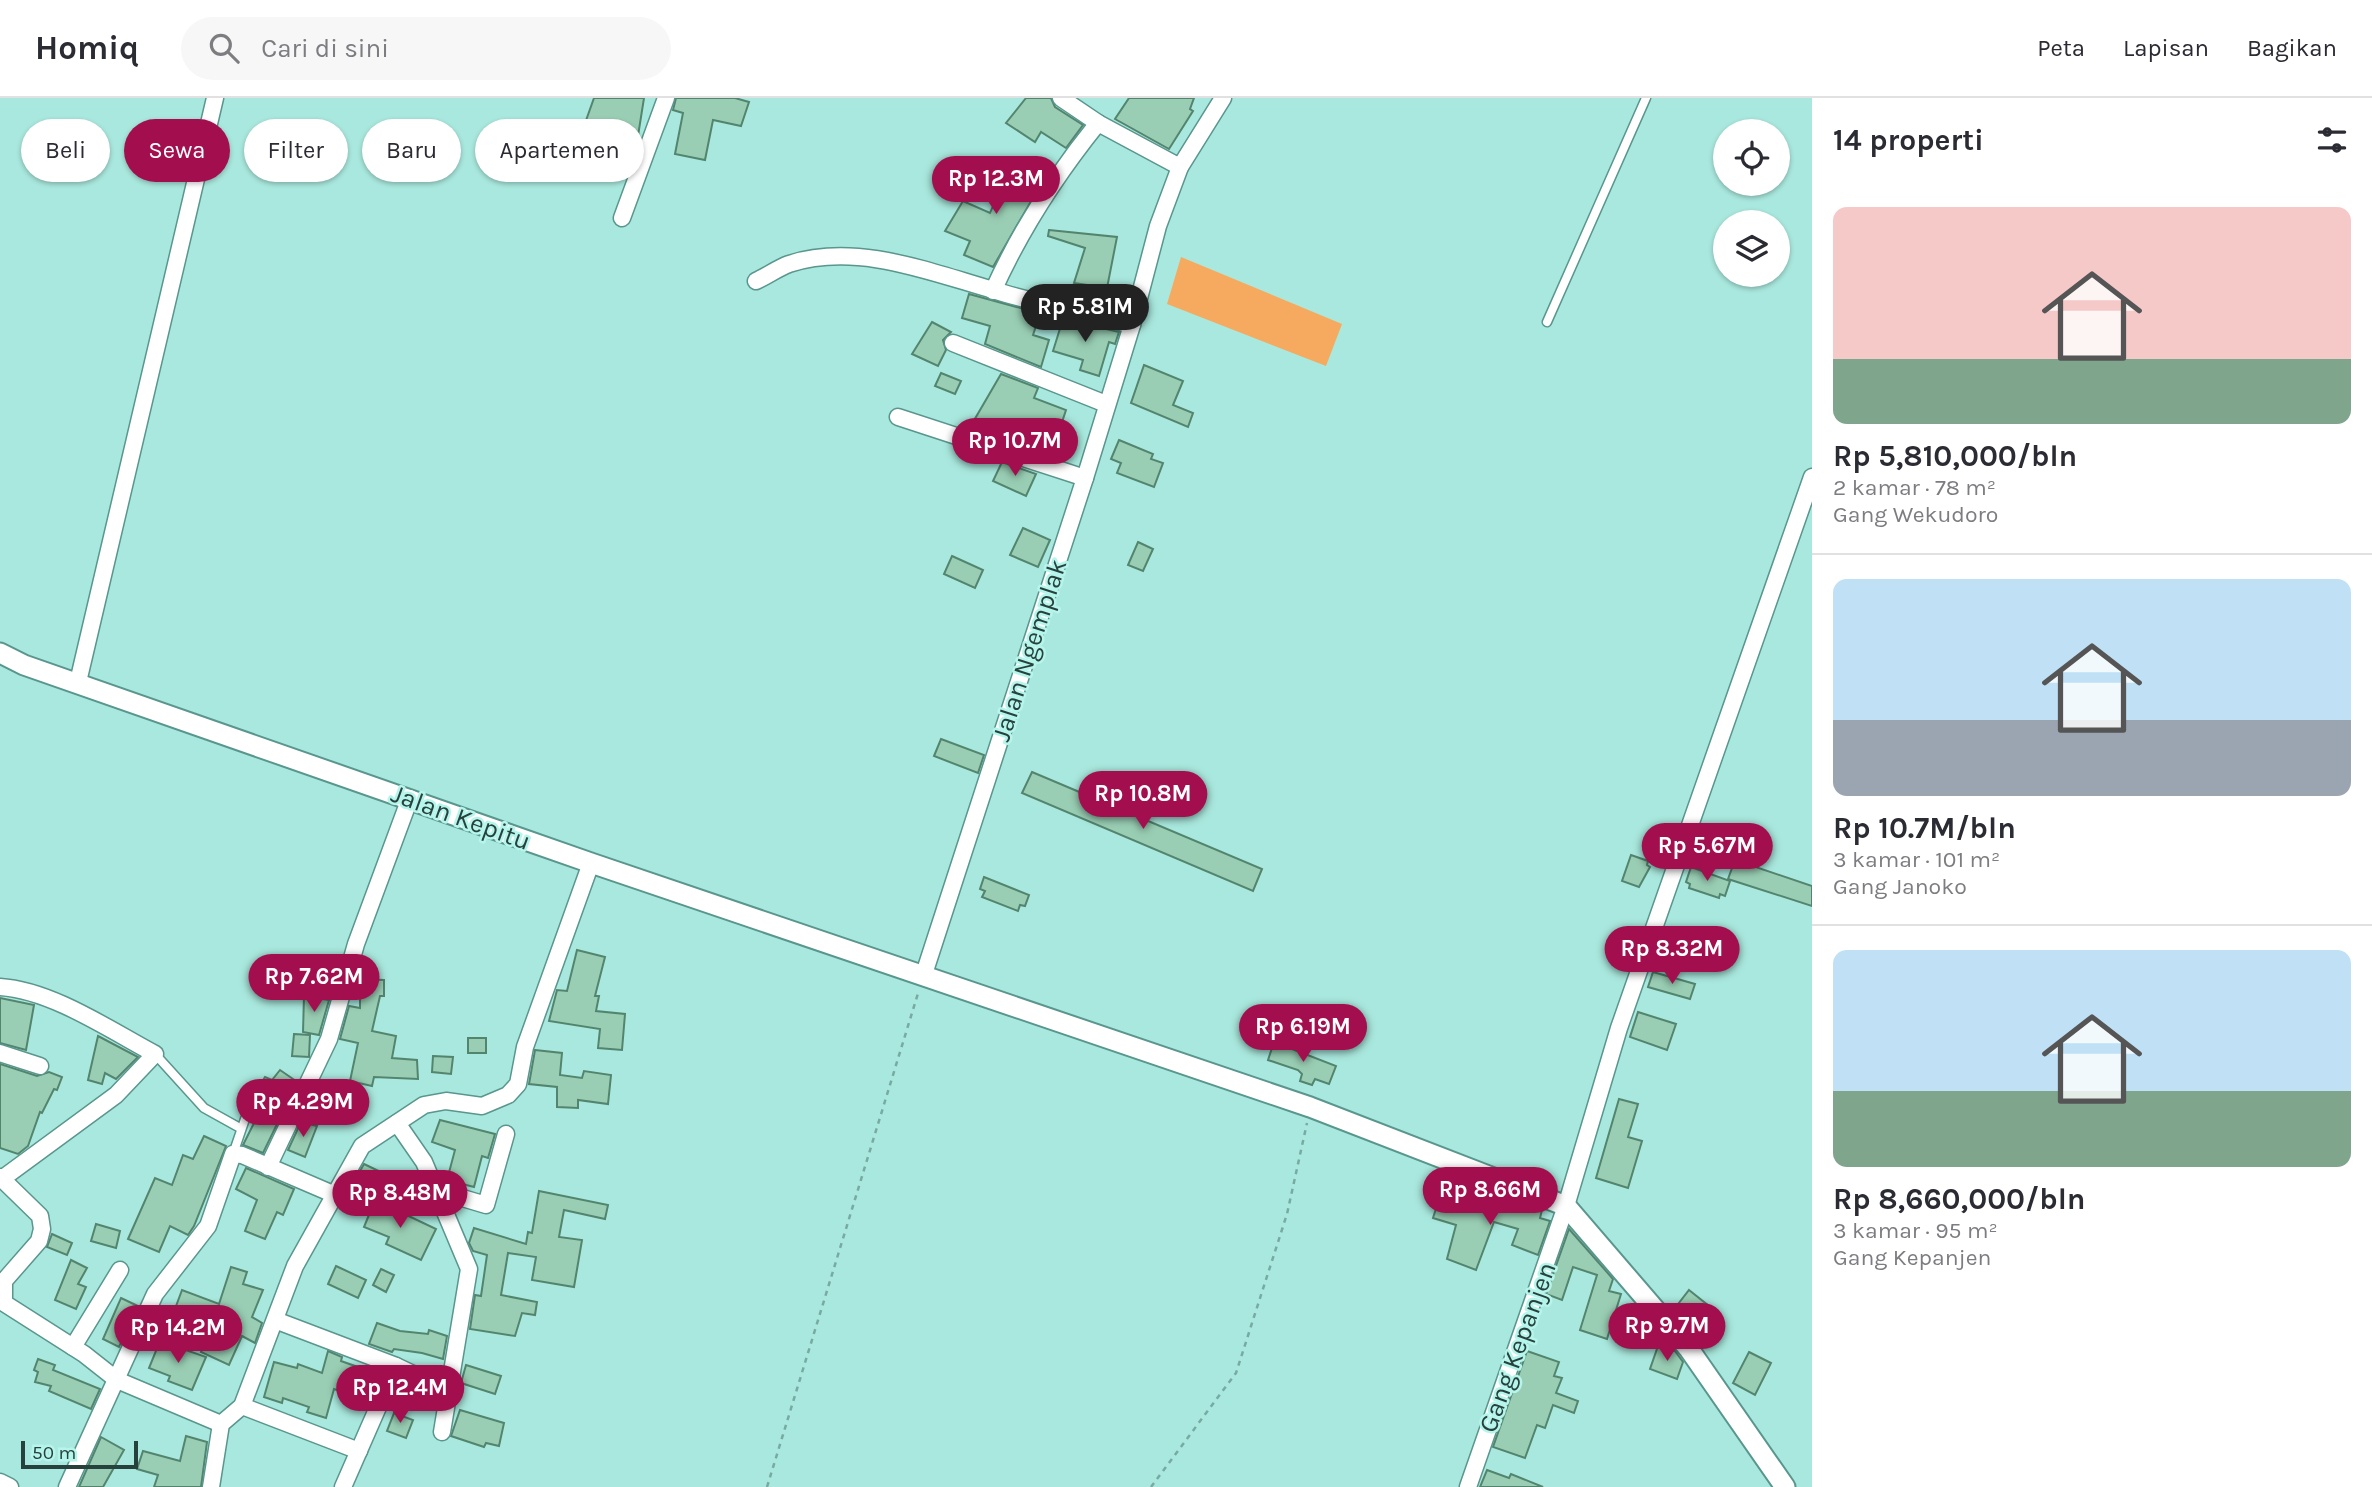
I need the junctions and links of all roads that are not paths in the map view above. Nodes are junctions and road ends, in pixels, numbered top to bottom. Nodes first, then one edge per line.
1 (215, 98) edge
2 (666, 98) edge
3 (1061, 98) edge
4 (1223, 98) edge
5 (1646, 98) edge
6 (1098, 123) junction
7 (1180, 167) junction
8 (622, 218) dead end
9 (756, 281) dead end
10 (993, 290) junction
11 (1547, 322) dead end
12 (1132, 325) junction
13 (953, 343) dead end
14 (1106, 404) junction
15 (898, 417) dead end
16 (1812, 477) edge
17 (1085, 478) junction
18 (0, 653) edge
19 (78, 682) junction
20 (410, 798) junction
21 (591, 863) junction
22 (924, 974) junction
23 (0, 986) edge
24 (0, 1053) edge
25 (155, 1054) junction
26 (40, 1066) dead end
27 (293, 1116) junction
28 (397, 1123) junction
29 (240, 1128) junction
30 (506, 1134) dead end
31 (233, 1154) junction
32 (268, 1167) junction
33 (1, 1178) edge
34 (439, 1191) junction
35 (334, 1194) junction
36 (1566, 1206) junction
37 (120, 1270) dead end
38 (275, 1320) junction
39 (73, 1347) junction
40 (396, 1366) junction
41 (117, 1380) junction
42 (449, 1391) junction
43 (242, 1406) junction
44 (221, 1424) junction
45 (442, 1432) dead end
46 (359, 1451) junction
47 (0, 1482) edge
48 (10, 1487) edge
49 (66, 1487) edge
50 (211, 1487) edge
51 (343, 1487) edge
52 (1468, 1487) edge
53 (1785, 1487) edge

1 - 19 street
2 - 8 street
3 - 6 street
4 - 7 street, Jalan Ngemplak
5 - 11 lane
6 - 7 street
6 - 10 street
7 - 12 street, Jalan Ngemplak
9 - 10 street
10 - 12 street
12 - 14 street, Jalan Ngemplak
13 - 14 street
14 - 17 street, Jalan Ngemplak
15 - 17 street
16 - 36 street, Gang Kepanjen
17 - 22 street, Jalan Ngemplak
18 - 19 street, Jalan Kepitu
19 - 20 street, Jalan Kepitu
20 - 21 street, Jalan Kepitu
20 - 27 street
21 - 22 street, Jalan Kepitu
21 - 28 street
22 - 36 street, Jalan Kepitu
23 - 25 street
24 - 26 street
25 - 29 lane
25 - 33 street
27 - 29 lane
27 - 32 street
28 - 34 street
28 - 35 street
29 - 31 lane
30 - 34 street
31 - 32 street
31 - 41 street
32 - 35 street
33 - 39 street
34 - 42 street
35 - 38 street
36 - 52 street, Gang Kepanjen
36 - 53 street
37 - 39 street
38 - 40 street
38 - 43 street
39 - 41 street
40 - 42 street
40 - 46 street
41 - 44 street
41 - 49 street
42 - 45 street
43 - 44 street
43 - 46 street
44 - 50 street
46 - 51 street
47 - 48 street

